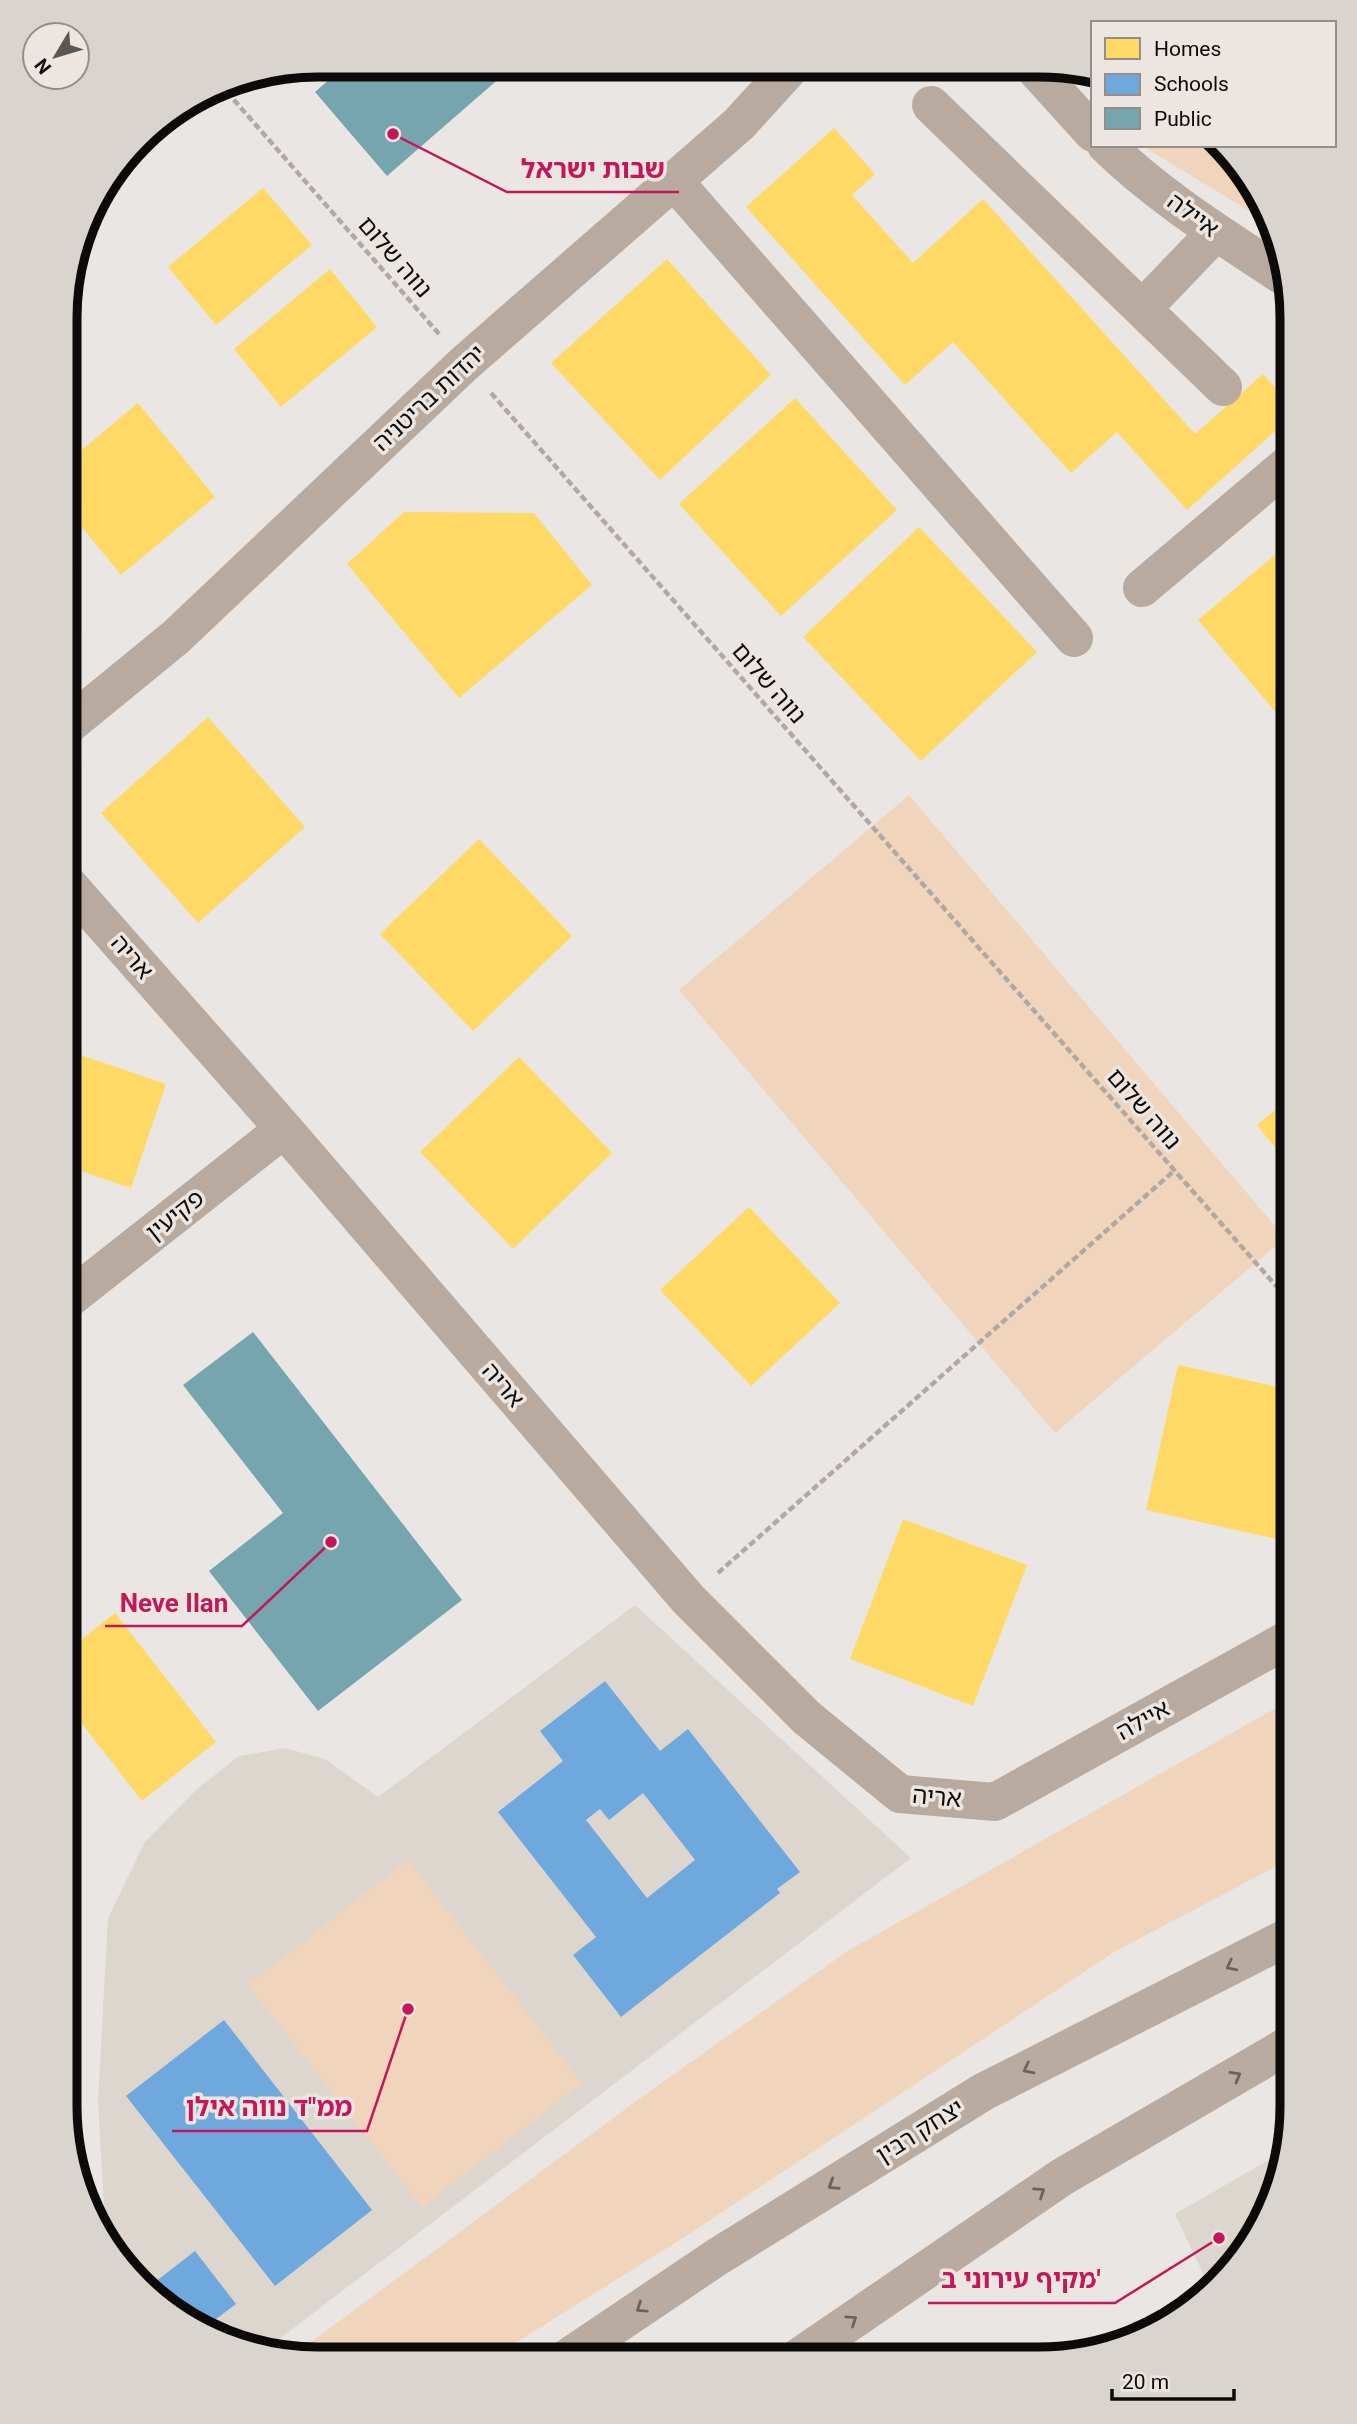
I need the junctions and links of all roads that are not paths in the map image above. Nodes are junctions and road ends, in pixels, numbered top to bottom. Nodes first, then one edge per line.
1 (781, 77) edge
2 (1042, 77) edge
3 (931, 105) dead end
4 (1091, 131) edge
5 (1108, 147) edge
6 (674, 181) junction
7 (1216, 232) junction
8 (1275, 271) edge
9 (1143, 309) junction
10 (1223, 387) dead end
11 (1280, 471) edge
12 (1142, 588) dead end
13 (1074, 638) dead end
14 (77, 718) edge
15 (77, 894) edge
16 (284, 1129) junction
17 (77, 1292) edge
18 (1279, 1644) edge
19 (995, 1802) joint
20 (1279, 1942) edge
21 (1279, 2051) edge
22 (583, 2347) edge
23 (812, 2347) edge

1 - 6 street, יהדות בריטניה
2 - 4 street
3 - 9 street
5 - 7 street, איילה
6 - 13 street
6 - 14 street, יהדות בריטניה
7 - 8 street, איילה
7 - 9 street
9 - 10 street
11 - 12 street
15 - 16 street, אריה
16 - 17 street, פקיעין
16 - 19 street, אריה
18 - 19 street, איילה
20 -> 22 main road, יצחק רבין
23 -> 21 main road

